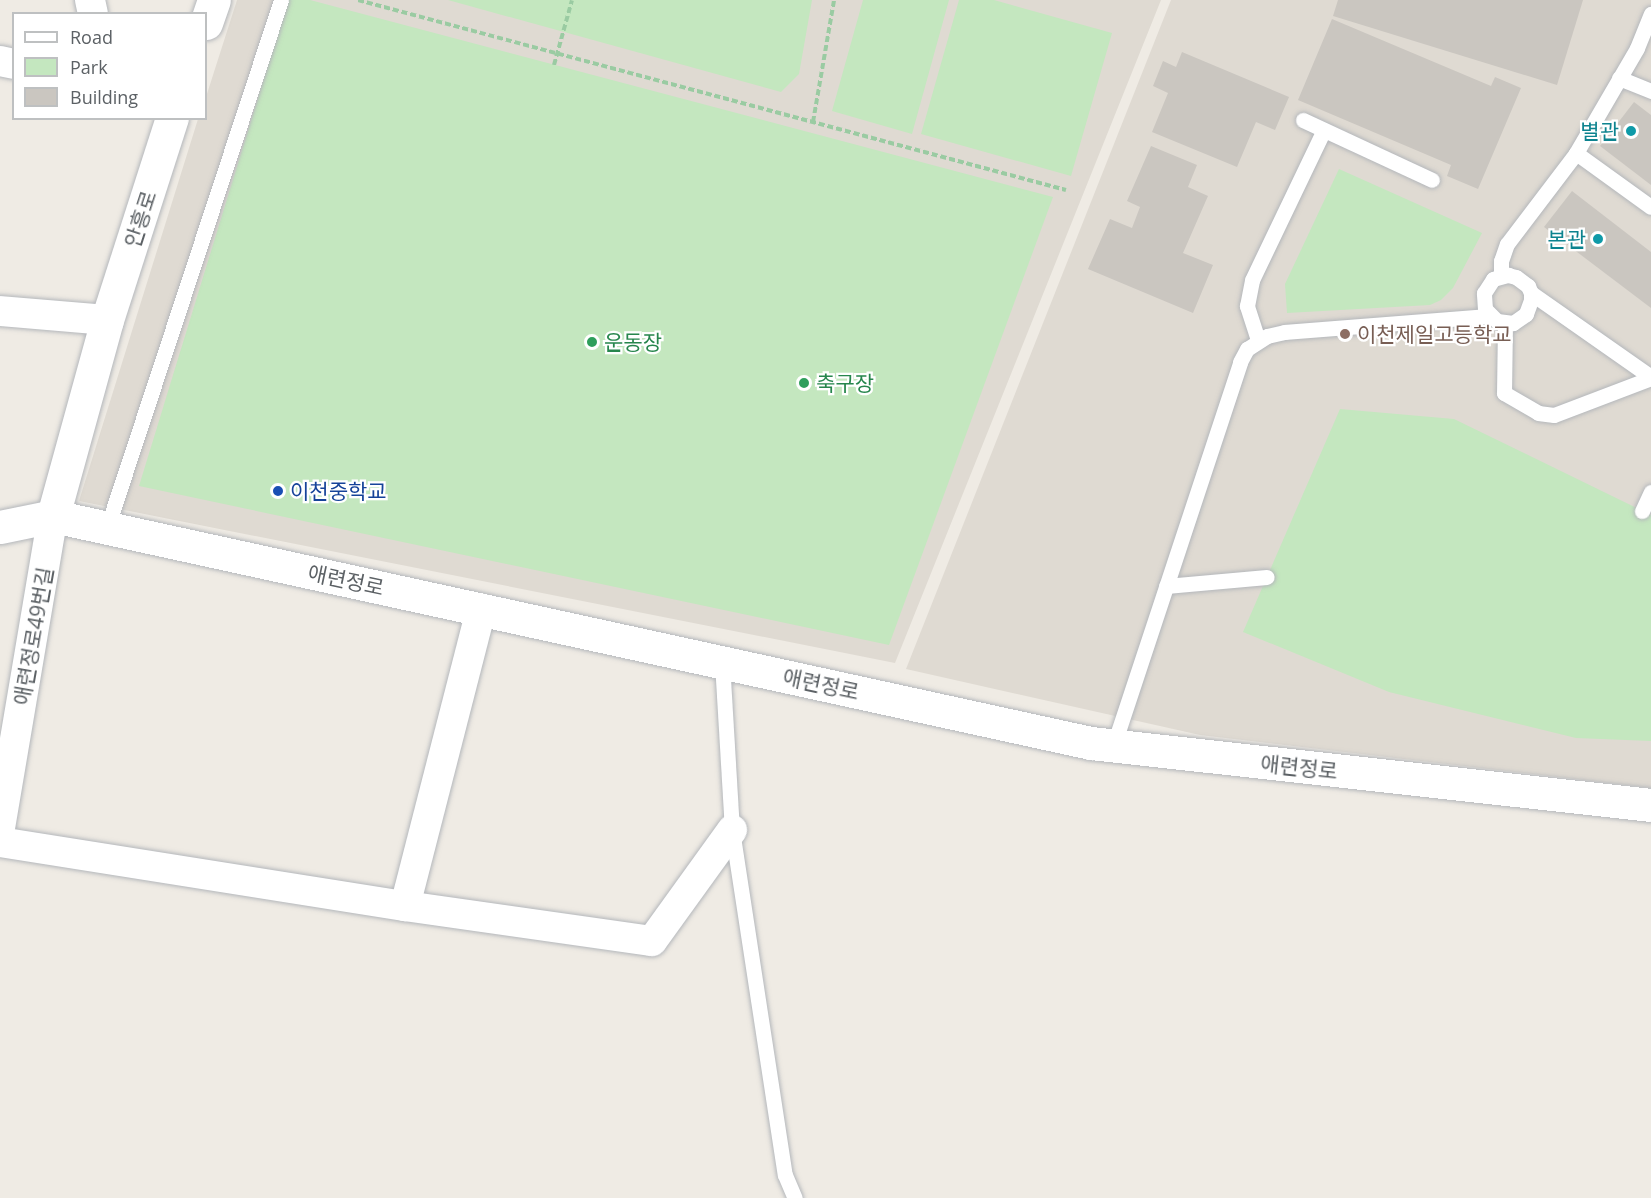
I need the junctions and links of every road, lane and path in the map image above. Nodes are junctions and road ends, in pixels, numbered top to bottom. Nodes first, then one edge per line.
1 (214, 0) edge
2 (281, 0) edge
3 (358, 0) edge
4 (573, 0) edge
5 (834, 0) edge
6 (1651, 14) edge
7 (207, 20) edge
8 (554, 65) dead end
9 (1619, 78) junction
10 (1651, 91) edge
11 (171, 120) edge
12 (1303, 120) dead end
13 (813, 122) junction
14 (1324, 130) junction
15 (1576, 153) junction
16 (1432, 180) dead end
17 (1066, 190) dead end
18 (1651, 207) edge
19 (1501, 276) junction
20 (1531, 293) junction
21 (0, 311) edge
22 (1490, 316) junction
23 (107, 320) junction
24 (1505, 323) junction
25 (1258, 340) junction
26 (1651, 377) edge
27 (1651, 492) edge
28 (1642, 511) dead end
29 (53, 516) junction
30 (0, 527) edge
31 (107, 528) junction
32 (1267, 577) dead end
33 (1166, 586) junction
34 (481, 609) junction
35 (722, 662) junction
36 (1113, 747) junction
37 (1651, 805) edge
38 (0, 828) edge
39 (732, 830) junction
40 (0, 842) edge
41 (405, 906) junction
42 (795, 1198) edge

1 - 7 street
2 - 31 lane
3 - 13 path
4 - 8 path
5 - 13 path
6 - 9 lane
9 - 10 lane
9 - 15 lane
11 - 23 street, 안흥로
12 - 14 lane
13 - 17 path
14 - 16 lane
14 - 25 lane
15 - 18 lane
15 - 19 lane
19 - 20 lane
19 - 22 lane
20 - 24 lane
20 - 26 lane
21 - 23 street
22 - 24 lane
22 - 25 lane
23 - 29 street, 안흥로
24 - 26 lane
25 - 33 lane
27 - 28 lane
29 - 30 street, 애련정로
29 - 31 street, 애련정로
29 - 38 street, 애련정로49번길
31 - 34 street, 애련정로
32 - 33 lane
33 - 36 lane
34 - 35 street, 애련정로
34 - 41 street
35 - 36 street, 애련정로
35 - 39 lane
36 - 37 street, 애련정로
39 - 41 street
39 - 42 lane
40 - 41 street

